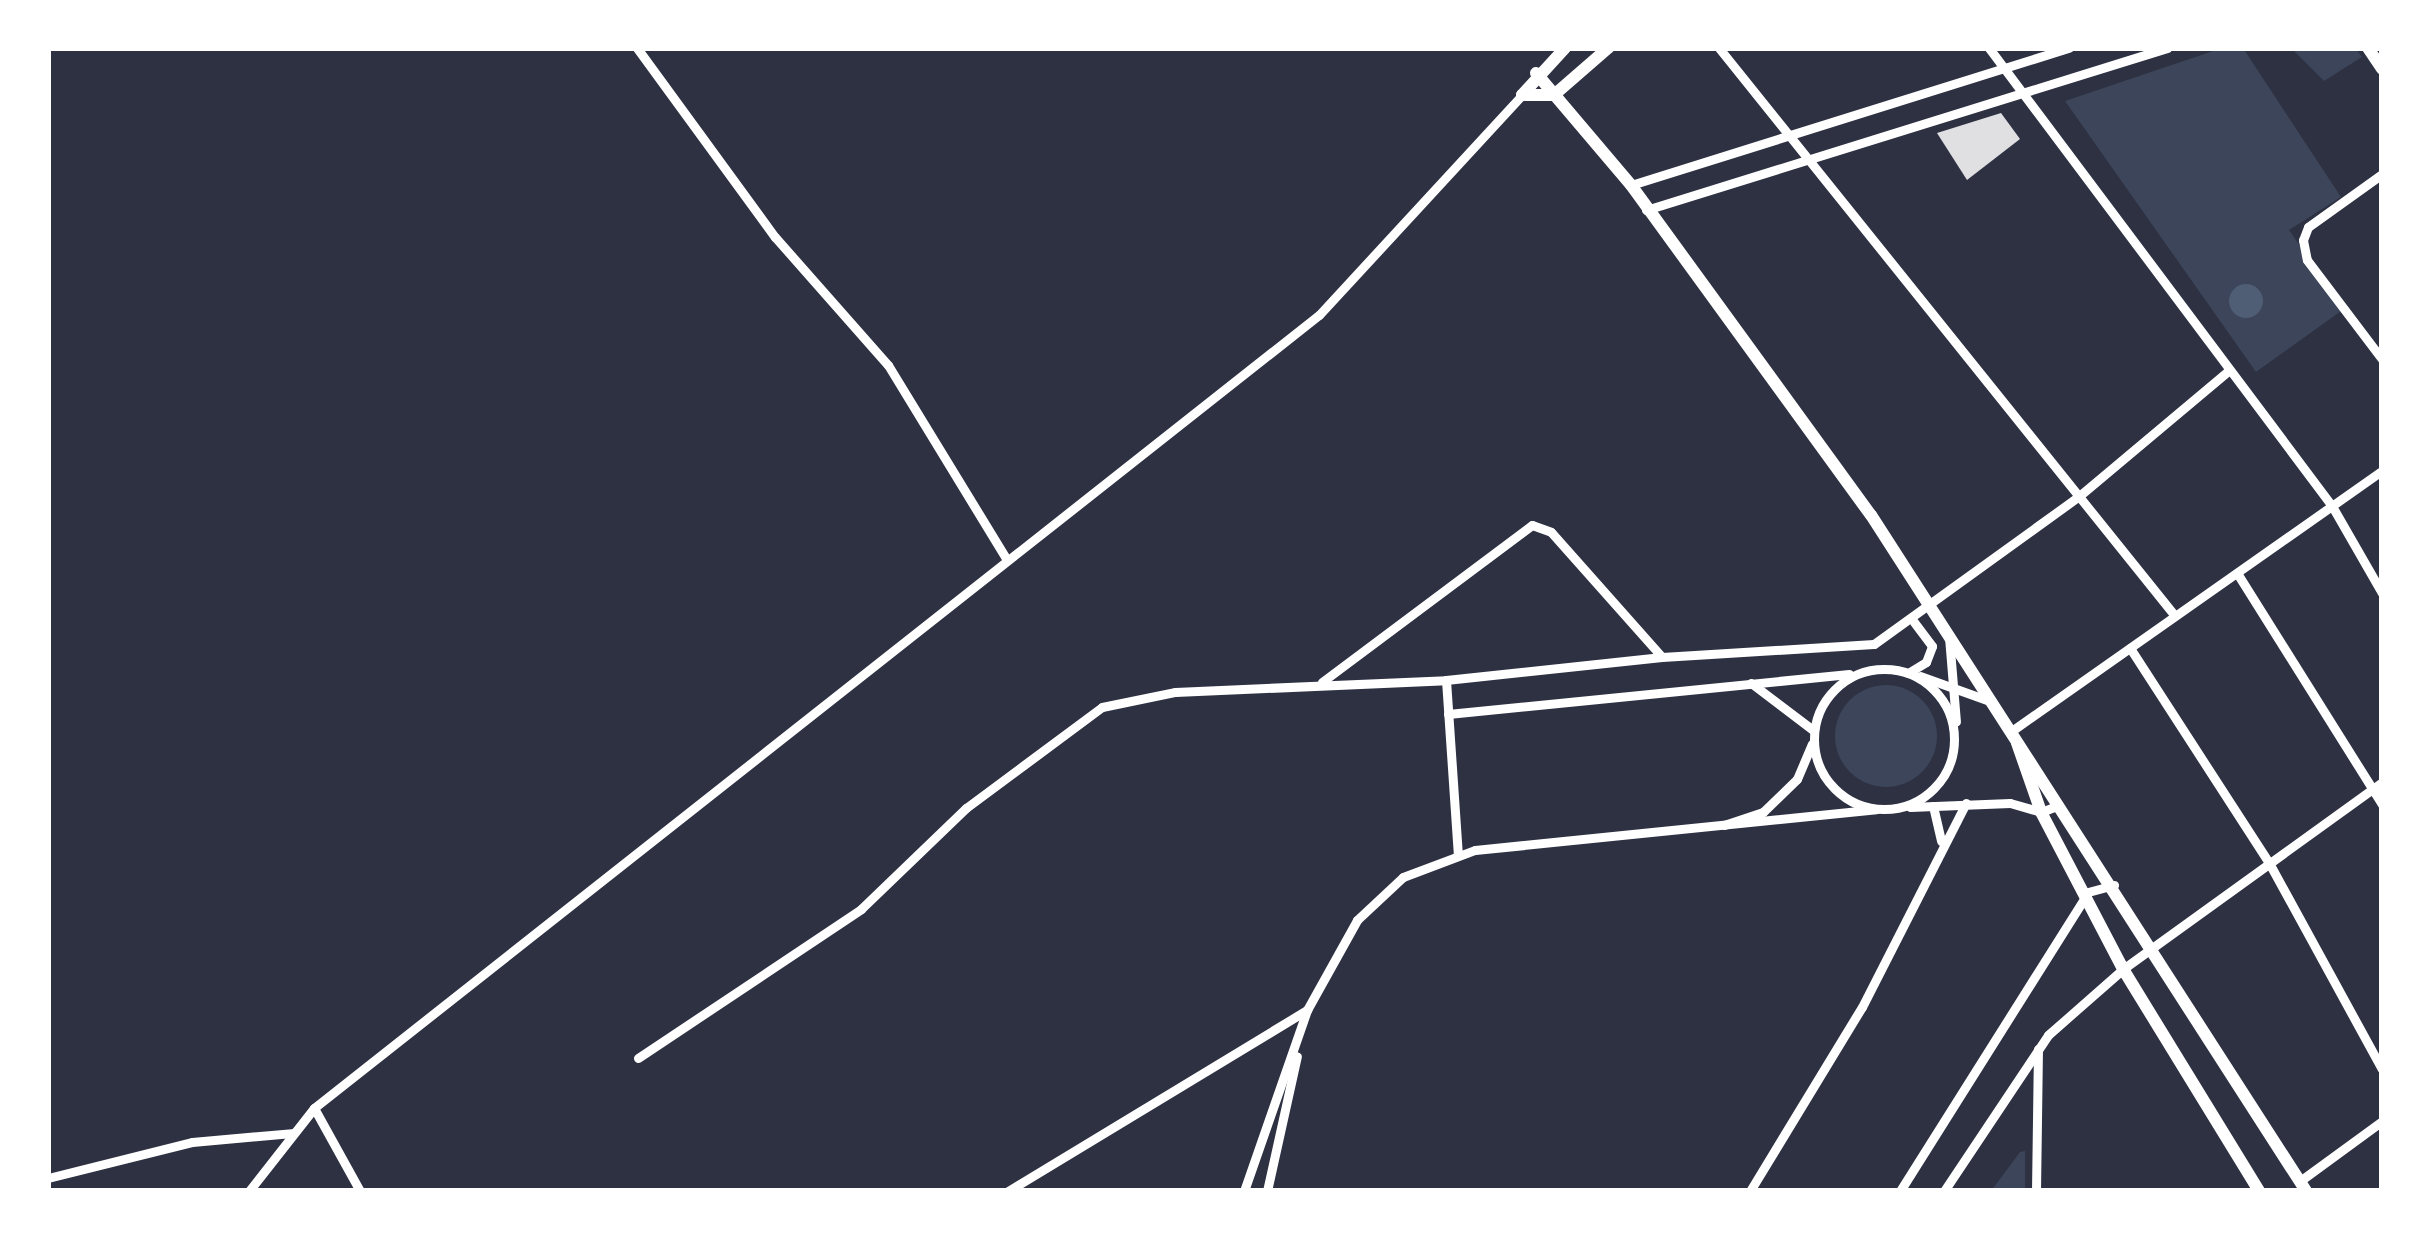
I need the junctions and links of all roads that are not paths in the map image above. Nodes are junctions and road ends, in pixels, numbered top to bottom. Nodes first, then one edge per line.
1 (637, 48) edge
2 (1564, 48) edge
3 (1608, 48) edge
4 (1719, 48) edge
5 (1989, 48) edge
6 (2069, 48) edge
7 (2168, 48) edge
8 (2368, 48) edge
9 (2002, 68) junction
10 (2382, 69) edge
11 (1536, 73) junction
12 (2020, 91) junction
13 (1522, 95) junction
14 (1554, 95) junction
15 (1785, 135) junction
16 (1803, 157) junction
17 (2382, 174) edge
18 (1631, 185) junction
19 (1646, 210) junction
20 (2382, 359) edge
21 (2228, 371) junction
22 (2382, 471) edge
23 (2078, 497) junction
24 (2332, 506) junction
25 (1007, 560) junction
26 (2237, 573) junction
27 (2382, 593) edge
28 (1930, 609) junction
29 (2175, 616) junction
30 (1914, 622) junction
31 (1948, 635) junction
32 (1932, 646) junction
33 (2130, 648) junction
34 (1662, 657) junction
35 (1862, 672) junction
36 (1911, 674) junction
37 (1446, 680) junction
38 (1322, 682) junction
39 (1956, 682) junction
40 (1751, 683) junction
41 (1996, 706) junction
42 (1448, 714) junction
43 (2012, 730) junction
44 (1955, 733) junction
45 (1813, 736) junction
46 (2378, 784) edge
47 (1966, 803) junction
48 (2063, 803) junction
49 (2382, 803) edge
50 (1934, 806) junction
51 (1899, 808) junction
52 (1876, 809) junction
53 (2041, 812) junction
54 (1702, 832) junction
55 (1941, 841) junction
56 (1458, 854) junction
57 (2268, 861) junction
58 (2114, 885) junction
59 (2088, 892) junction
60 (2153, 946) junction
61 (2123, 969) junction
62 (1307, 1010) junction
63 (2039, 1044) junction
64 (638, 1058) dead end
65 (2382, 1069) edge
66 (314, 1108) junction
67 (2382, 1121) edge
68 (292, 1133) junction
69 (48, 1178) edge
70 (2303, 1186) edge
71 (1946, 1190) edge
72 (249, 1191) edge
73 (360, 1191) edge
74 (1008, 1191) edge
75 (1244, 1191) edge
76 (1267, 1191) edge
77 (1750, 1191) edge
78 (1900, 1191) edge
79 (2036, 1191) edge
80 (2259, 1191) edge

1 - 25 street
2 - 11 street
3 - 14 street
4 - 15 street
5 - 9 street
6 - 9 street
7 - 12 street
8 - 10 street
9 - 12 street
9 - 15 street
11 - 13 street
11 - 14 street
12 - 16 street
12 - 21 street
13 - 14 street
13 - 25 street
14 - 18 street
15 - 16 street
15 - 18 street
16 - 19 street
16 - 23 street
17 - 20 street
18 - 19 street
19 - 28 street
21 - 23 street
21 - 24 street
22 - 24 street
23 - 28 street
23 - 29 street
24 - 26 street
24 - 27 street
25 - 66 street
26 - 29 street
26 - 46 street
28 - 30 street
28 - 31 street
28 - 32 street
29 - 33 street
30 - 32 street
30 - 34 street
31 - 39 street
31 - 41 street
32 - 36 street
33 - 43 street
33 - 57 street
34 - 37 street
34 - 38 street
35 - 36 street
35 - 40 street
35 - 45 street
36 - 39 street
36 - 44 street
37 - 38 street
37 - 42 street
38 - 64 street
39 - 41 street
39 - 44 street
40 - 42 street
40 - 45 street
41 - 43 street
42 - 56 street
43 - 48 street
43 - 53 street
44 - 51 street
45 - 52 street
45 - 54 street
46 - 49 street
46 - 57 street
47 - 50 street
47 - 53 street
47 - 55 street
48 - 53 street
48 - 58 street
50 - 51 street
50 - 55 street
51 - 52 street
52 - 54 street
53 - 59 street
54 - 56 street
55 - 77 street
56 - 62 street
57 - 60 street
57 - 65 street
58 - 59 street
58 - 60 street
59 - 61 street
59 - 78 street
60 - 61 street
60 - 70 street
61 - 63 street
61 - 80 street
62 - 74 street
62 - 75 street
62 - 76 street
63 - 71 street
63 - 79 street
66 - 68 street
66 - 73 street
67 - 70 street
68 - 69 street
68 - 72 street

